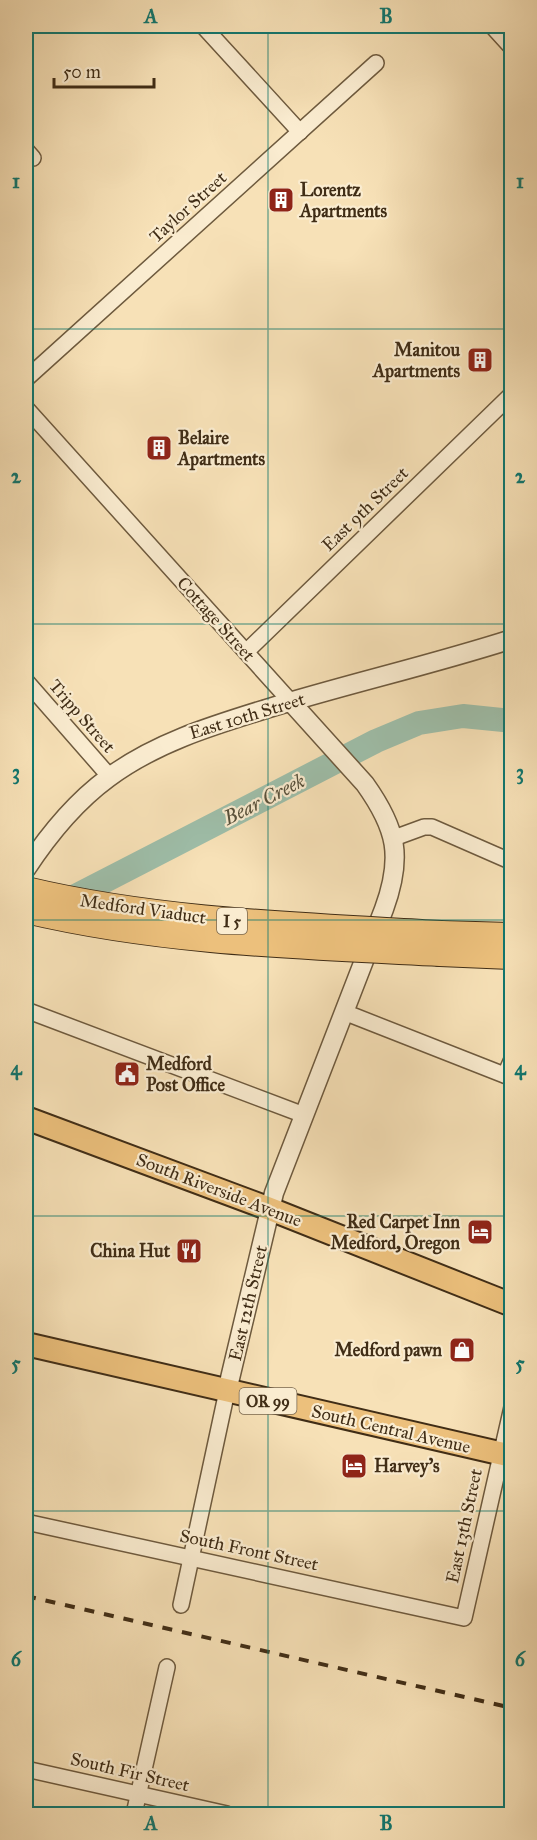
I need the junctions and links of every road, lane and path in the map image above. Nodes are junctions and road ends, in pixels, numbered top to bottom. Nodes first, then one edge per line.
1 (203, 26) edge
2 (492, 26) edge
3 (512, 48) edge
4 (376, 63) dead end
5 (300, 132) junction
6 (26, 380) edge
7 (512, 394) edge
8 (26, 408) edge
9 (512, 639) edge
10 (512, 647) edge
11 (479, 649) junction
12 (246, 652) junction
13 (26, 681) edge
14 (291, 702) junction
15 (110, 777) junction
16 (394, 838) junction
17 (512, 862) edge
18 (26, 868) edge
19 (26, 890) edge
20 (26, 910) edge
21 (512, 936) edge
22 (440, 943) junction
23 (512, 956) edge
24 (26, 1010) edge
25 (344, 1012) junction
26 (512, 1059) edge
27 (508, 1077) edge
28 (304, 1115) junction
29 (26, 1119) edge
30 (270, 1209) junction
31 (512, 1305) edge
32 (26, 1344) edge
33 (227, 1391) junction
34 (512, 1407) edge
35 (506, 1455) edge
36 (26, 1522) edge
37 (191, 1558) junction
38 (181, 1605) dead end
39 (464, 1618) joint
40 (166, 1667) dead end
41 (26, 1769) edge
42 (139, 1794) junction
43 (134, 1815) edge
44 (226, 1815) edge

1 - 5 street
2 - 3 street
4 - 5 street, Taylor Street
5 - 6 street, Taylor Street
7 - 12 street, East 9th Street
8 - 12 street, Cottage Street
9 - 11 street, East 10th Street
10 - 11 street
11 - 14 street, East 10th Street
12 - 14 street, Cottage Street
13 - 15 street, Tripp Street
14 - 15 street, East 10th Street
14 - 16 street, Cottage Street
15 - 18 street, East 10th Street
16 - 17 street
16 - 25 street, East 12th Street
19 - 22 highway, Medford Viaduct / I 5, bridge
20 - 22 highway, Medford Viaduct / I 5, bridge
21 - 22 highway, I 5
22 - 23 highway, I 5
24 - 28 street
25 - 27 street
25 - 28 street, East 12th Street
26 - 27 street
28 - 30 street, East 12th Street
29 - 30 main road, South Riverside Avenue
30 - 31 main road, South Riverside Avenue
30 - 33 street, East 12th Street
32 - 33 main road, South Central Avenue / OR 99
33 - 35 main road, South Central Avenue / OR 99
33 - 37 street, East 12th Street
34 - 35 street, East 13th Street
35 - 39 street, East 13th Street
36 - 37 street, South Front Street
37 - 38 street, East 12th Street
37 - 39 street, South Front Street
40 - 42 street
41 - 42 street, South Fir Street
42 - 43 street
42 - 44 street, South Fir Street

